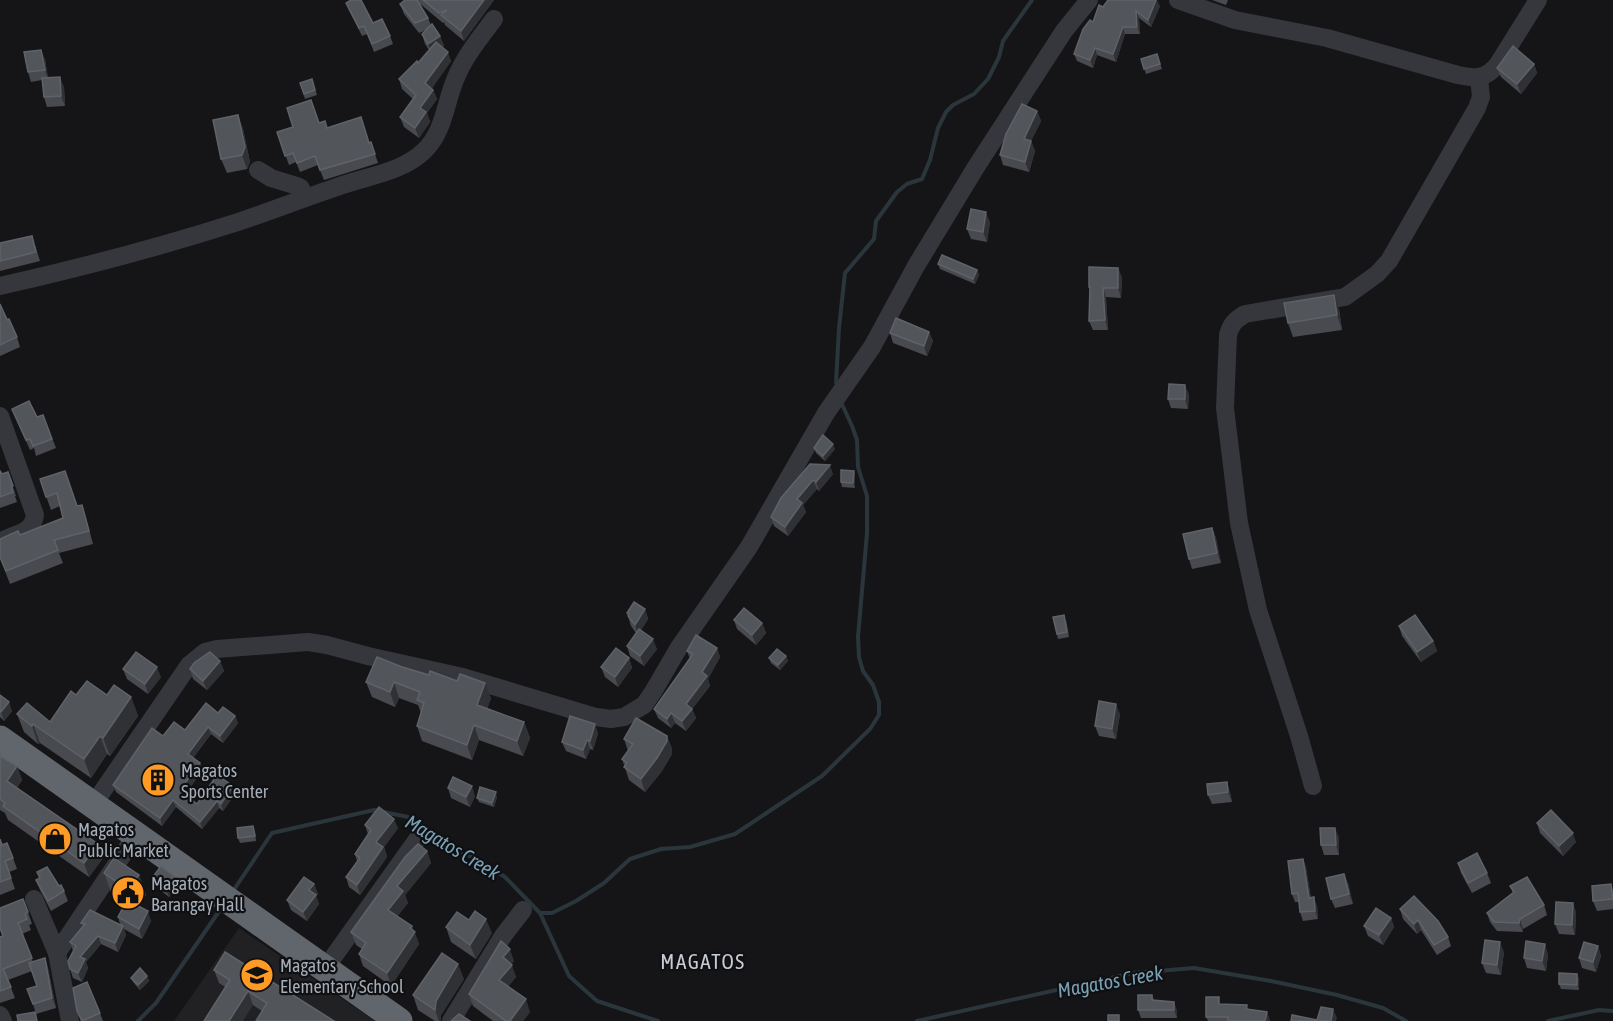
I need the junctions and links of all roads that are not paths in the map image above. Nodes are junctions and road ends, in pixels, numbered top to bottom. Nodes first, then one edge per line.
1 (1089, 0) edge
2 (1178, 0) edge
3 (1538, 0) edge
4 (494, 19) dead end
5 (1479, 78) junction
6 (258, 170) dead end
7 (304, 198) junction
8 (0, 286) edge
9 (0, 416) edge
10 (0, 542) edge
11 (0, 739) edge
12 (1313, 786) dead end
13 (93, 805) junction
14 (421, 834) dead end
15 (136, 835) junction
16 (34, 899) dead end
17 (523, 910) dead end
18 (57, 953) junction
19 (324, 970) junction
20 (0, 1015) edge
21 (3, 1021) edge
22 (70, 1021) edge
23 (399, 1021) edge
24 (452, 1021) edge

1 - 13 street
2 - 5 street
3 - 5 street
4 - 7 street
5 - 12 street
6 - 7 street
7 - 8 street
9 - 10 street
11 - 13 highway
13 - 15 highway
14 - 19 street
15 - 18 street
15 - 19 highway
16 - 18 street
17 - 24 street
18 - 22 street
19 - 23 highway
20 - 21 street

